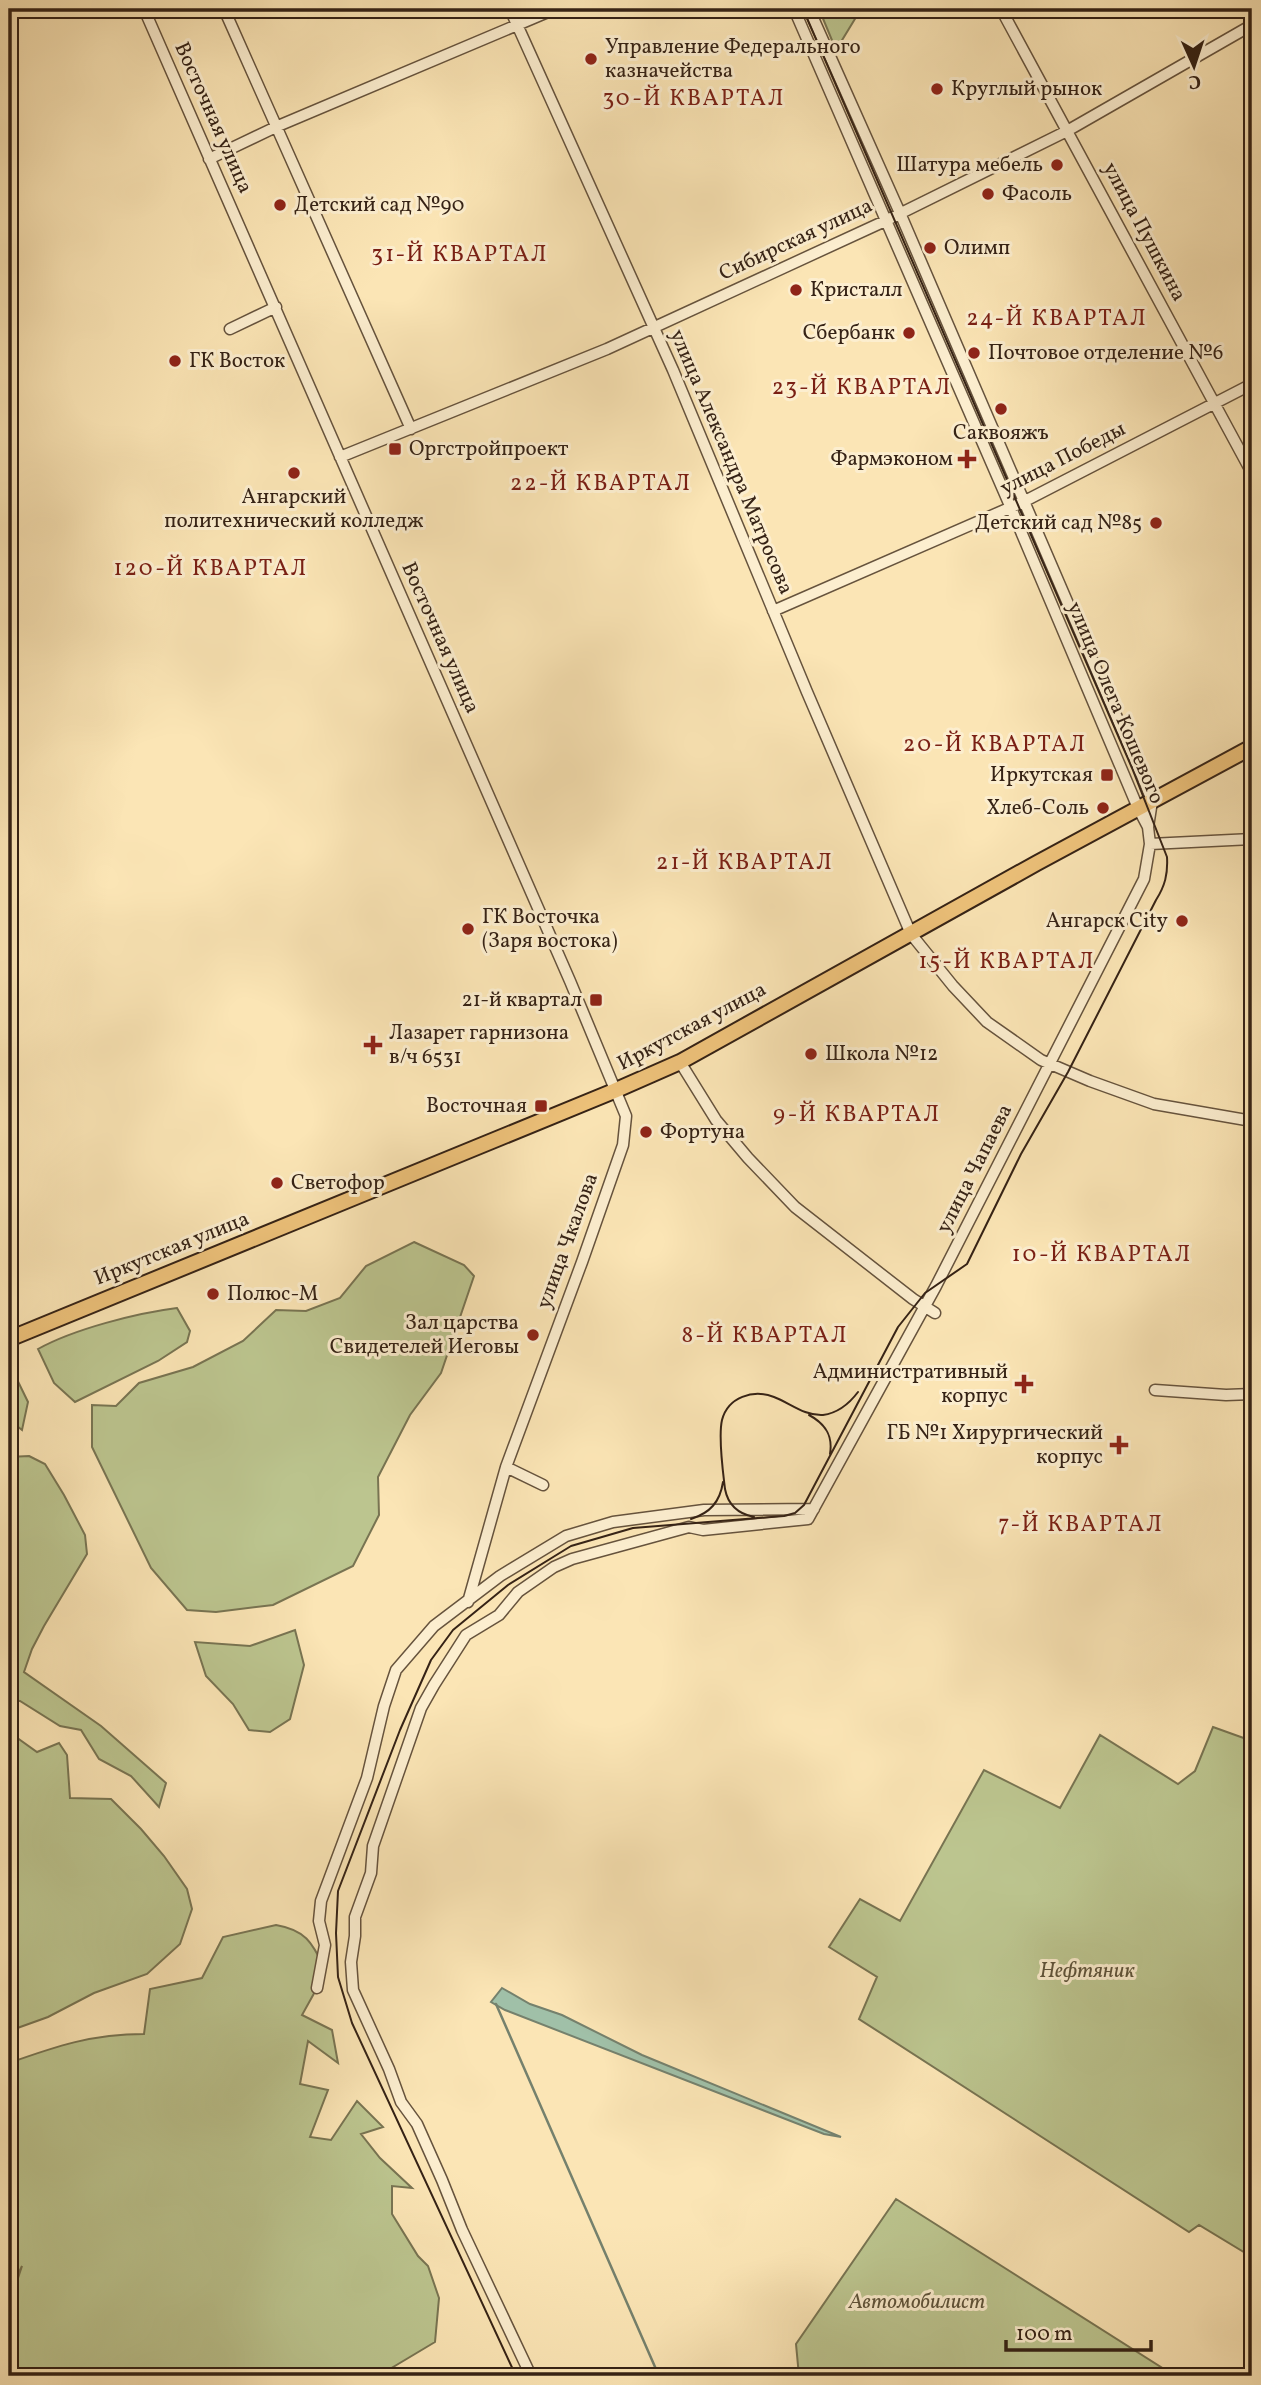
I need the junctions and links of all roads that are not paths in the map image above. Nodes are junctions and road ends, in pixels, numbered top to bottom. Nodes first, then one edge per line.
1 (144, 9) edge
2 (224, 9) edge
3 (510, 9) edge
4 (555, 9) edge
5 (794, 9) edge
6 (809, 9) edge
7 (1002, 9) edge
8 (516, 24) junction
9 (1252, 25) edge
10 (278, 126) junction
11 (1067, 131) junction
12 (209, 159) junction
13 (900, 213) junction
14 (885, 221) junction
15 (276, 307) junction
16 (654, 327) junction
17 (230, 329) dead end
18 (1252, 384) edge
19 (1215, 404) junction
20 (411, 429) junction
21 (340, 457) junction
22 (1252, 473) edge
23 (1023, 502) junction
24 (1011, 508) junction
25 (773, 611) junction
26 (1252, 747) edge
27 (1152, 801) junction
28 (1138, 808) junction
29 (1148, 827) junction
30 (1252, 839) edge
31 (1150, 844) junction
32 (911, 934) junction
33 (680, 1062) junction
34 (1051, 1064) junction
35 (614, 1091) junction
36 (1252, 1121) edge
37 (925, 1307) junction
38 (935, 1313) dead end
39 (9, 1339) edge
40 (1155, 1390) dead end
41 (1252, 1394) edge
42 (506, 1467) junction
43 (543, 1485) dead end
44 (811, 1514) junction
45 (468, 1602) junction
46 (317, 1988) dead end
47 (531, 2376) edge

1 - 12 street, Восточная улица
2 - 10 street
3 - 8 street, улица Александра Матросова
4 - 8 street
5 - 14 street, улица Олега Кошевого
6 - 13 street, улица Олега Кошевого
7 - 11 street, улица Пушкина
8 - 10 street
8 - 16 street, улица Александра Матросова
9 - 11 street, Сибирская улица
10 - 12 street
10 - 20 street
11 - 13 street, Сибирская улица
11 - 19 street, улица Пушкина
12 - 15 street, Восточная улица
13 - 14 street, Сибирская улица
13 - 23 street, улица Олега Кошевого
14 - 16 street, Сибирская улица
14 - 24 street, улица Олега Кошевого
15 - 17 street
15 - 21 street, Восточная улица
16 - 20 street, Сибирская улица
16 - 25 street, улица Александра Матросова
18 - 19 street, улица Победы
19 - 22 street, улица Пушкина
19 - 23 street, улица Победы
20 - 21 street, Сибирская улица
21 - 35 street, Восточная улица
23 - 24 street, улица Победы
23 - 27 street, улица Олега Кошевого
24 - 25 street, улица Победы
24 - 28 street, улица Олега Кошевого
25 - 32 street, улица Александра Матросова
26 - 27 main road, Иркутская улица
27 - 28 main road, Иркутская улица
27 - 29 street, улица Олега Кошевого
28 - 29 street, улица Олега Кошевого
28 - 32 main road, Иркутская улица
29 - 31 street, улица Чапаева
30 - 31 street
31 - 34 street, улица Чапаева
32 - 33 main road, Иркутская улица
32 - 34 street, улица Александра Матросова
33 - 35 main road, Иркутская улица
33 - 37 street
34 - 36 street, улица Александра Матросова
34 - 37 street, улица Чапаева
35 - 39 main road, Иркутская улица
35 - 42 street, улица Чкалова
37 - 38 street
37 - 44 street, улица Чапаева
40 - 41 street
42 - 43 street
42 - 45 street, улица Чкалова
44 - 45 street
44 - 47 street
45 - 46 street

